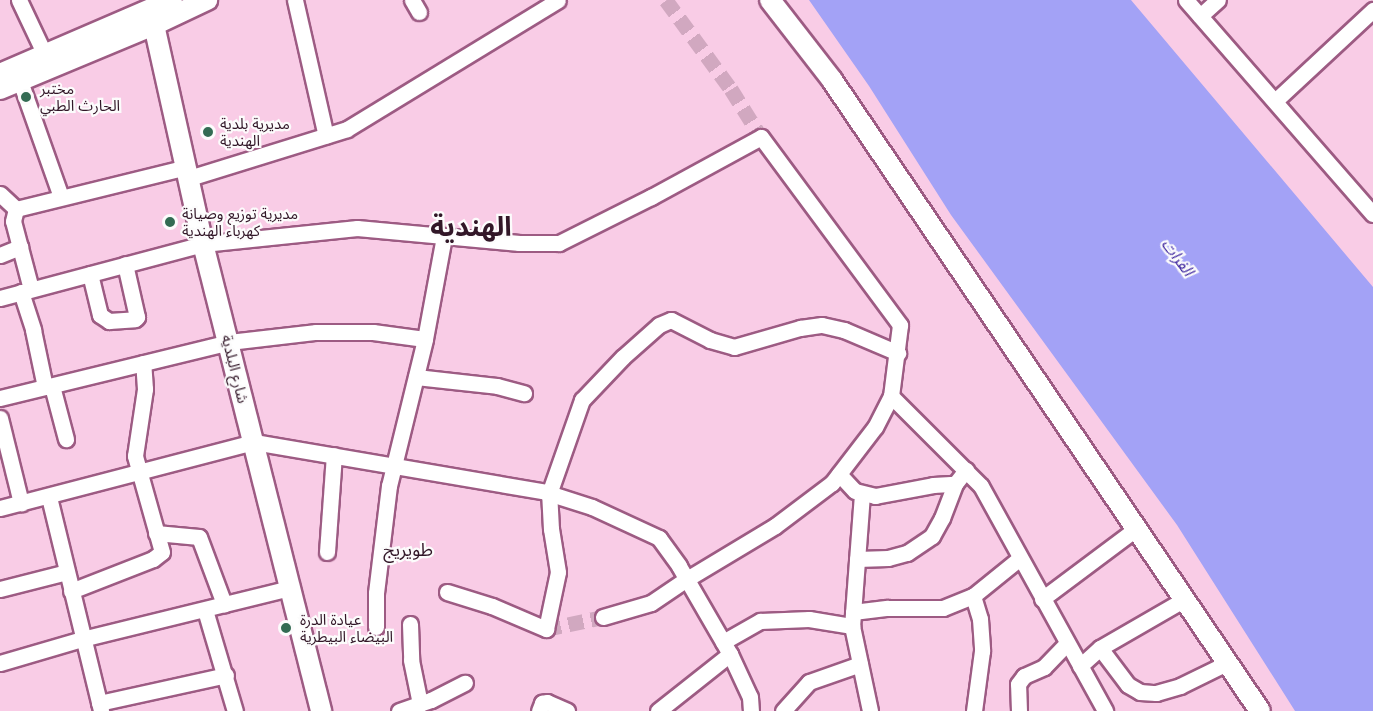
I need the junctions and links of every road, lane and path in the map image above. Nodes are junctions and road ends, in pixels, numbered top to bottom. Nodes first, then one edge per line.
1 (19, 0) edge
2 (171, 0) edge
3 (207, 0) edge
4 (295, 0) edge
5 (770, 0) edge
6 (1186, 0) edge
7 (1218, 0) edge
8 (553, 1) edge
9 (1373, 10) edge
10 (1200, 16) junction
11 (154, 25) junction
12 (45, 55) junction
13 (0, 74) edge
14 (20, 81) junction
15 (0, 89) edge
16 (1275, 101) junction
17 (326, 136) junction
18 (188, 173) junction
19 (0, 194) edge
20 (61, 197) junction
21 (16, 209) junction
22 (1373, 214) edge
23 (444, 236) junction
24 (203, 244) junction
25 (20, 247) junction
26 (0, 255) edge
27 (125, 264) junction
28 (90, 274) junction
29 (26, 291) junction
30 (0, 297) edge
31 (425, 339) junction
32 (229, 342) junction
33 (898, 353) junction
34 (143, 363) junction
35 (416, 377) junction
36 (49, 386) junction
37 (524, 393) dead end
38 (891, 396) junction
39 (0, 398) edge
40 (0, 418) edge
41 (66, 439) dead end
42 (254, 442) junction
43 (334, 455) junction
44 (395, 467) junction
45 (966, 471) junction
46 (140, 472) junction
47 (839, 474) junction
48 (955, 484) junction
49 (549, 494) junction
50 (862, 494) junction
51 (49, 497) junction
52 (21, 503) junction
53 (0, 508) edge
54 (1137, 528) junction
55 (156, 533) junction
56 (327, 552) dead end
57 (1020, 558) junction
58 (857, 559) junction
59 (67, 572) junction
60 (685, 580) junction
61 (290, 588) junction
62 (0, 590) edge
63 (71, 591) junction
64 (447, 592) dead end
65 (973, 596) junction
66 (1042, 599) junction
67 (1185, 599) junction
68 (224, 604) junction
69 (205, 610) junction
70 (603, 617) tunnel mouth
71 (853, 619) junction
72 (410, 624) dead end
73 (376, 627) dead end
74 (82, 639) junction
75 (1067, 644) junction
76 (726, 648) junction
77 (1100, 648) junction
78 (0, 663) edge
79 (1227, 663) junction
80 (860, 664) junction
81 (1080, 666) junction
82 (226, 675) junction
83 (465, 683) dead end
84 (420, 704) junction
85 (100, 707) edge
86 (235, 711) edge
87 (321, 711) edge
88 (399, 711) edge
89 (539, 711) edge
90 (567, 711) edge
91 (658, 711) edge
92 (751, 711) edge
93 (783, 711) edge
94 (870, 711) edge
95 (974, 711) edge
96 (1019, 711) edge
97 (1105, 711) edge
98 (1260, 711) edge

1 - 12 street
2 - 12 main road
3 - 11 main road
4 - 17 street
5 - 54 main road
6 - 10 street
7 - 10 street
8 - 17 street
9 - 16 street
10 - 16 street
11 - 14 main road
11 - 18 main road, شارع البلدية
12 - 13 main road
14 - 15 main road
14 - 20 street
16 - 22 street
17 - 18 street
18 - 20 street
18 - 24 main road, شارع البلدية
19 - 21 street
20 - 21 street
21 - 25 street
23 - 24 street
23 - 31 street
23 - 33 street
24 - 27 street
24 - 32 main road, شارع البلدية
25 - 26 street
25 - 29 street
27 - 28 street
27 - 28 street
28 - 29 street
29 - 30 street
29 - 36 street
31 - 32 street
31 - 35 street
32 - 34 street
32 - 42 main road, شارع البلدية
33 - 38 street
33 - 49 street
34 - 36 street
34 - 46 street
35 - 37 street
35 - 44 street
36 - 39 street
36 - 41 street
38 - 45 street
38 - 47 street
40 - 52 street
42 - 43 street
42 - 46 street
42 - 61 main road, شارع البلدية
43 - 44 street
43 - 56 street
44 - 49 street
44 - 73 street
45 - 48 street
45 - 57 street
46 - 51 street
46 - 55 street
47 - 50 street
47 - 60 street
48 - 50 street
48 - 58 street
49 - 60 street
49 - 64 street
50 - 58 street
51 - 52 street
51 - 59 street
52 - 53 street
54 - 66 street
54 - 67 main road
55 - 63 street
55 - 68 street
57 - 65 street
57 - 66 street
58 - 71 street
59 - 62 street
59 - 63 street
60 - 70 street
60 - 76 street
61 - 68 street
61 - 87 main road, شارع البلدية
63 - 74 street
65 - 71 street
65 - 95 street
66 - 75 street
67 - 77 street
67 - 79 main road
68 - 69 street
69 - 74 street
69 - 82 street
71 - 76 street
71 - 80 street
72 - 84 street
74 - 78 street
74 - 85 street
75 - 81 street
75 - 96 street
76 - 91 street
76 - 92 street
77 - 79 street
77 - 81 street
79 - 98 main road
80 - 93 street
80 - 94 street
81 - 97 street
82 - 85 street
82 - 86 street
83 - 84 street
84 - 88 street
89 - 90 street

